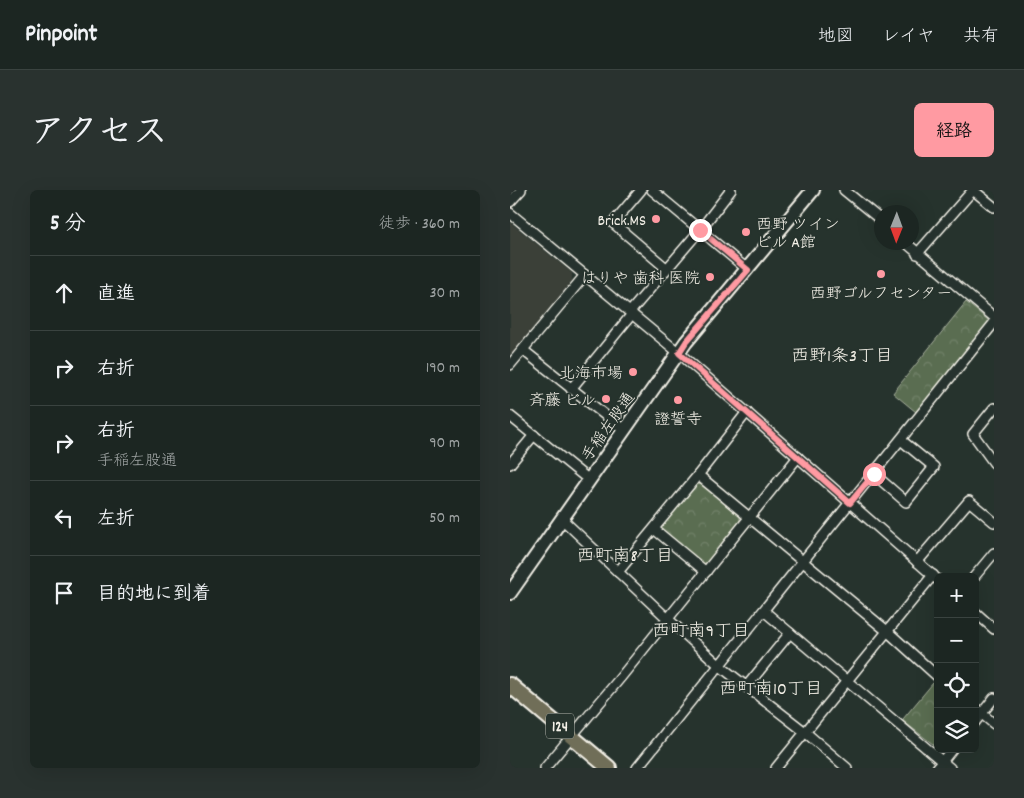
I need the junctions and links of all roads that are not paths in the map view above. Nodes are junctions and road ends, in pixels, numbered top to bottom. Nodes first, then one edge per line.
1 (521, 190) edge
2 (641, 190) edge
3 (652, 190) edge
4 (844, 190) edge
5 (973, 190) edge
6 (730, 191) edge
7 (810, 191) edge
8 (510, 202) edge
9 (994, 207) edge
10 (510, 214) edge
11 (874, 214) edge
12 (700, 230) junction
13 (913, 250) edge
14 (917, 254) junction
15 (666, 268) junction
16 (748, 270) junction
17 (585, 275) junction
18 (631, 313) junction
19 (994, 317) edge
20 (994, 323) edge
21 (523, 350) junction
22 (679, 353) junction
23 (510, 365) edge
24 (572, 389) junction
25 (994, 408) edge
26 (747, 412) junction
27 (510, 416) edge
28 (625, 431) junction
29 (534, 436) junction
30 (901, 440) junction
31 (798, 457) junction
32 (994, 463) edge
33 (510, 464) edge
34 (874, 474) junction
35 (698, 475) junction
36 (589, 480) junction
37 (850, 503) junction
38 (749, 519) junction
39 (563, 520) junction
40 (994, 522) edge
41 (654, 529) junction
42 (994, 553) edge
43 (802, 562) junction
44 (917, 562) junction
45 (618, 572) junction
46 (706, 572) junction
47 (977, 573) edge
48 (934, 576) edge
49 (934, 578) edge
50 (510, 593) edge
51 (764, 611) junction
52 (979, 616) edge
53 (668, 620) junction
54 (994, 629) edge
55 (887, 631) junction
56 (790, 633) junction
57 (720, 666) junction
58 (934, 673) edge
59 (847, 681) junction
60 (510, 685) edge
61 (746, 687) junction
62 (994, 698) edge
63 (979, 710) edge
64 (979, 712) edge
65 (994, 724) edge
66 (805, 732) junction
67 (571, 736) junction
68 (949, 753) edge
69 (940, 765) edge
70 (545, 768) edge
71 (609, 768) edge
72 (637, 768) edge
73 (776, 768) edge
74 (847, 768) edge
75 (950, 768) edge

1 - 8 street
2 - 15 street
3 - 12 street
4 - 11 street
5 - 9 street
5 - 14 street
6 - 12 street
7 - 16 street, 手稲左股通
10 - 17 street
12 - 15 street
12 - 16 street
13 - 14 street
14 - 19 street
15 - 18 street
16 - 22 street, 手稲左股通
17 - 18 street
17 - 21 street
18 - 22 street
18 - 24 street
20 - 30 street
21 - 23 street
21 - 24 street
22 - 26 street
22 - 28 street, 手稲左股通
24 - 28 street
25 - 32 street
26 - 31 street
26 - 35 street
27 - 29 street
28 - 36 street, 手稲左股通
29 - 33 street
29 - 36 street
30 - 34 street
30 - 34 street
31 - 37 street
31 - 38 street
34 - 37 street
35 - 38 street
35 - 41 street
36 - 39 street, 手稲左股通
37 - 43 street
37 - 44 street
38 - 43 street
38 - 46 street
39 - 45 street
39 - 50 street, 手稲左股通
40 - 44 street
41 - 45 street
41 - 46 street
42 - 47 street
43 - 51 street
43 - 55 street
44 - 48 street
45 - 53 street
46 - 53 street
49 - 55 street
51 - 56 street
51 - 57 street
52 - 54 street
53 - 57 street
53 - 67 street
55 - 58 street
55 - 59 street
56 - 59 street
56 - 61 street
57 - 61 street
57 - 72 street
59 - 66 street
59 - 69 street
60 - 67 main road, 124
61 - 66 street
62 - 63 street
64 - 65 street
66 - 73 street
66 - 74 street
67 - 70 street
67 - 71 main road, 124
68 - 69 street
69 - 75 street

